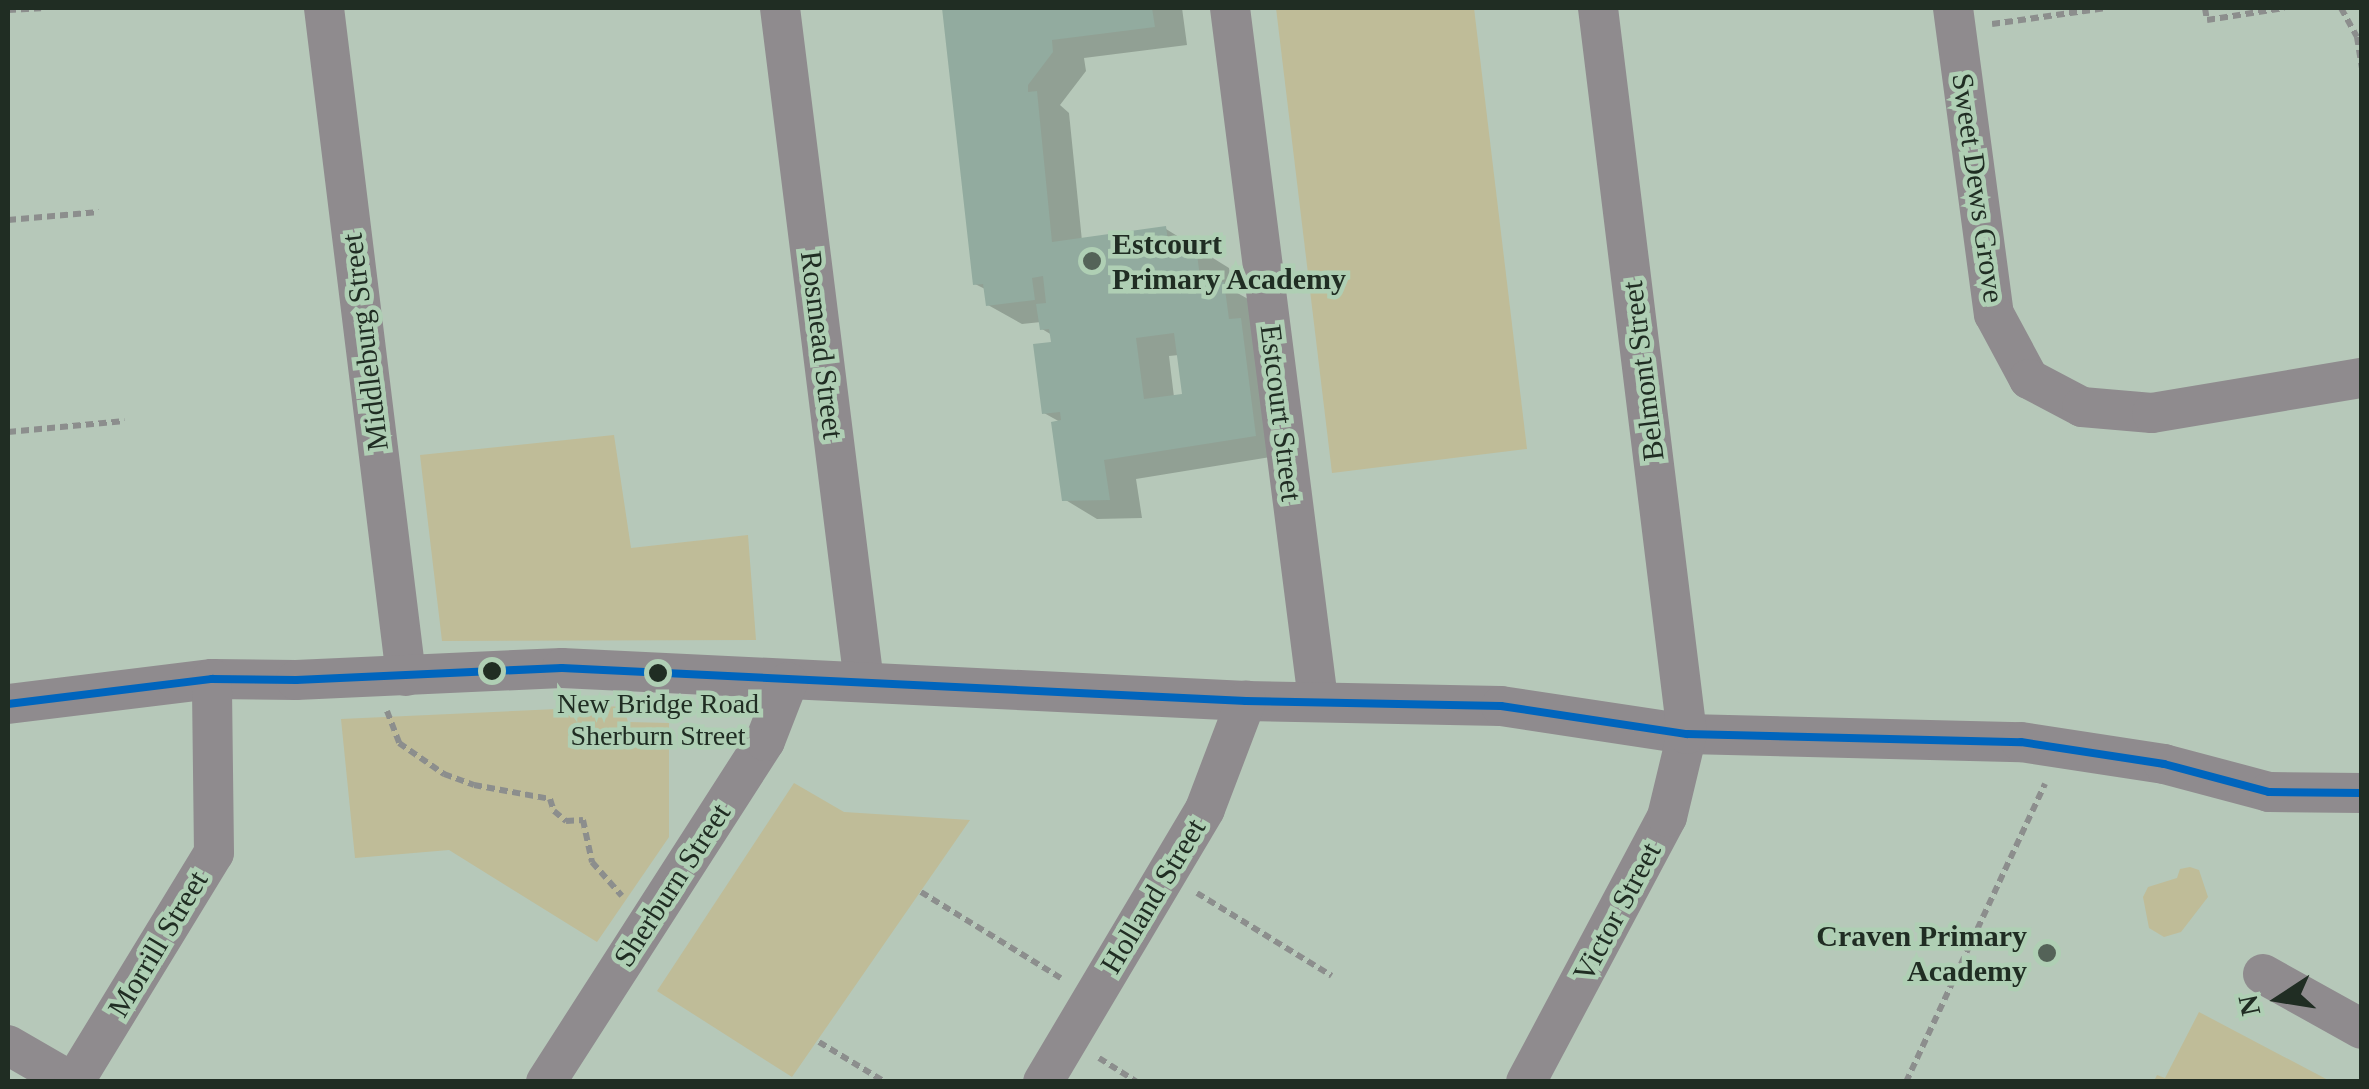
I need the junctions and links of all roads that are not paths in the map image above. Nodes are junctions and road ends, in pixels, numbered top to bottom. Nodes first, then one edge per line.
1 (324, 8) edge
2 (780, 8) edge
3 (1230, 8) edge
4 (1598, 8) edge
5 (1954, 19) edge
6 (2362, 378) edge
7 (390, 676) junction
8 (212, 679) junction
9 (788, 682) junction
10 (864, 682) junction
11 (1318, 700) junction
12 (1246, 701) junction
13 (8, 704) edge
14 (1687, 734) junction
15 (2362, 793) edge
16 (2264, 974) dead end
17 (2362, 1029) edge
18 (8, 1045) edge
19 (73, 1082) edge
20 (546, 1082) edge
21 (1043, 1082) edge
22 (1526, 1082) edge

1 - 7 street, Middleburg Street
2 - 10 street, Rosmead Street
3 - 11 street, Estcourt Street
4 - 14 street, Belmont Street
5 - 6 street, Sweet Dews Grove
7 - 8 street
7 - 9 street
8 - 13 street
8 - 19 street, Morrill Street
9 - 10 street
9 - 20 street, Sherburn Street
10 - 12 street
11 - 12 street
11 - 14 street
12 - 21 street, Holland Street
14 - 15 street
14 - 22 street, Victor Street
16 - 17 street
18 - 19 street

